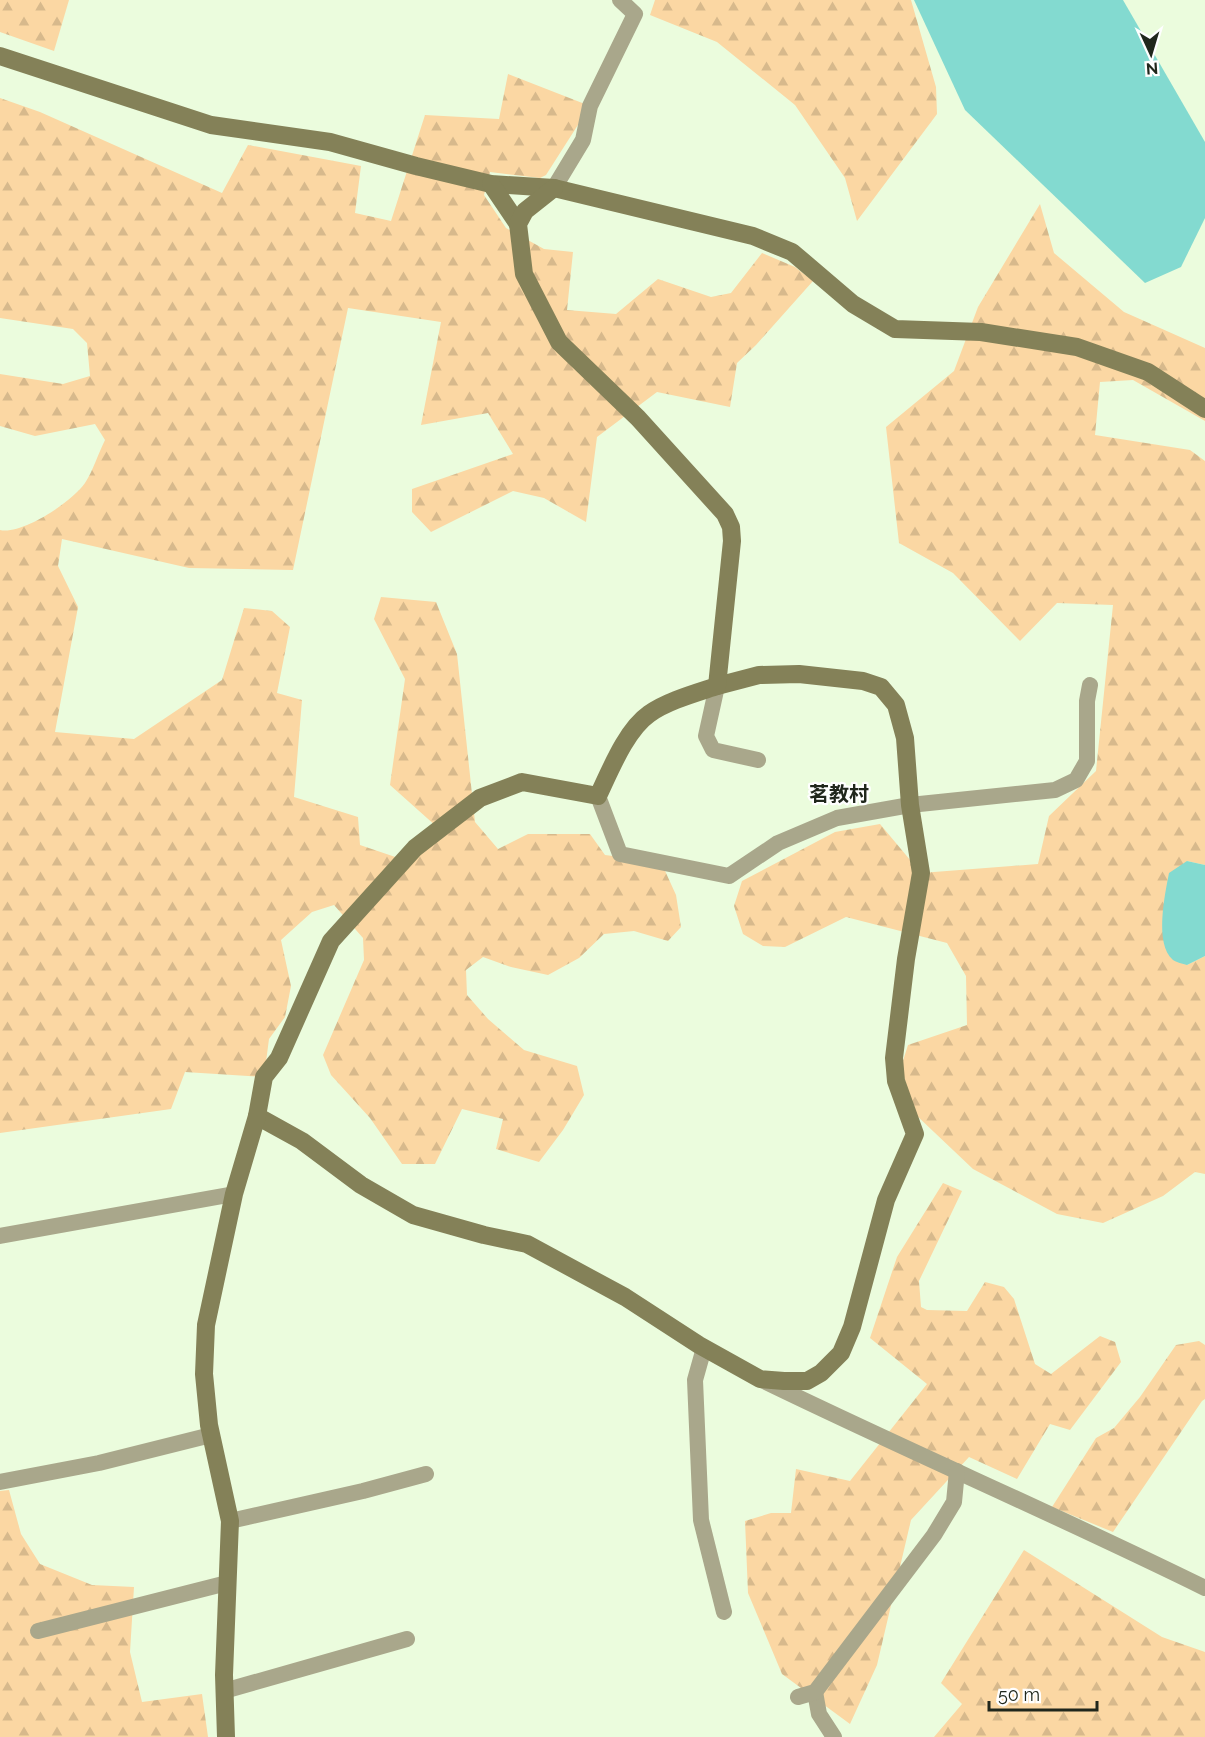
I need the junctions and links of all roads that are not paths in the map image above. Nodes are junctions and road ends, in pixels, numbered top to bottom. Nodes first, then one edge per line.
1 (620, 0) edge
2 (0, 56) edge
3 (491, 184) junction
4 (554, 188) junction
5 (518, 224) junction
6 (1205, 409) edge
7 (1090, 685) dead end
8 (717, 686) junction
9 (758, 760) dead end
10 (598, 796) junction
11 (910, 805) junction
12 (257, 1116) junction
13 (234, 1194) junction
14 (0, 1236) edge
15 (704, 1348) junction
16 (760, 1379) junction
17 (211, 1435) junction
18 (957, 1471) junction
19 (426, 1474) dead end
20 (0, 1482) edge
21 (230, 1521) junction
22 (227, 1583) junction
23 (1205, 1587) edge
24 (724, 1611) dead end
25 (38, 1631) dead end
26 (407, 1639) dead end
27 (224, 1691) junction
28 (815, 1692) junction
29 (798, 1697) dead end
30 (226, 1737) edge
31 (834, 1737) edge

1 - 4 street
2 - 3 street
3 - 4 street
3 - 5 street
4 - 5 street
4 - 6 street
5 - 8 street
7 - 11 street
8 - 9 street
8 - 10 street
8 - 11 street
10 - 11 street
10 - 12 street
11 - 16 street
12 - 13 street
12 - 15 street
13 - 14 street
13 - 17 street
15 - 16 street
15 - 24 street
16 - 18 street
17 - 20 street
17 - 21 street
18 - 23 street
18 - 28 street
19 - 21 street
21 - 22 street
22 - 25 street
22 - 27 street
26 - 27 street
27 - 30 street
28 - 29 street
28 - 31 street

